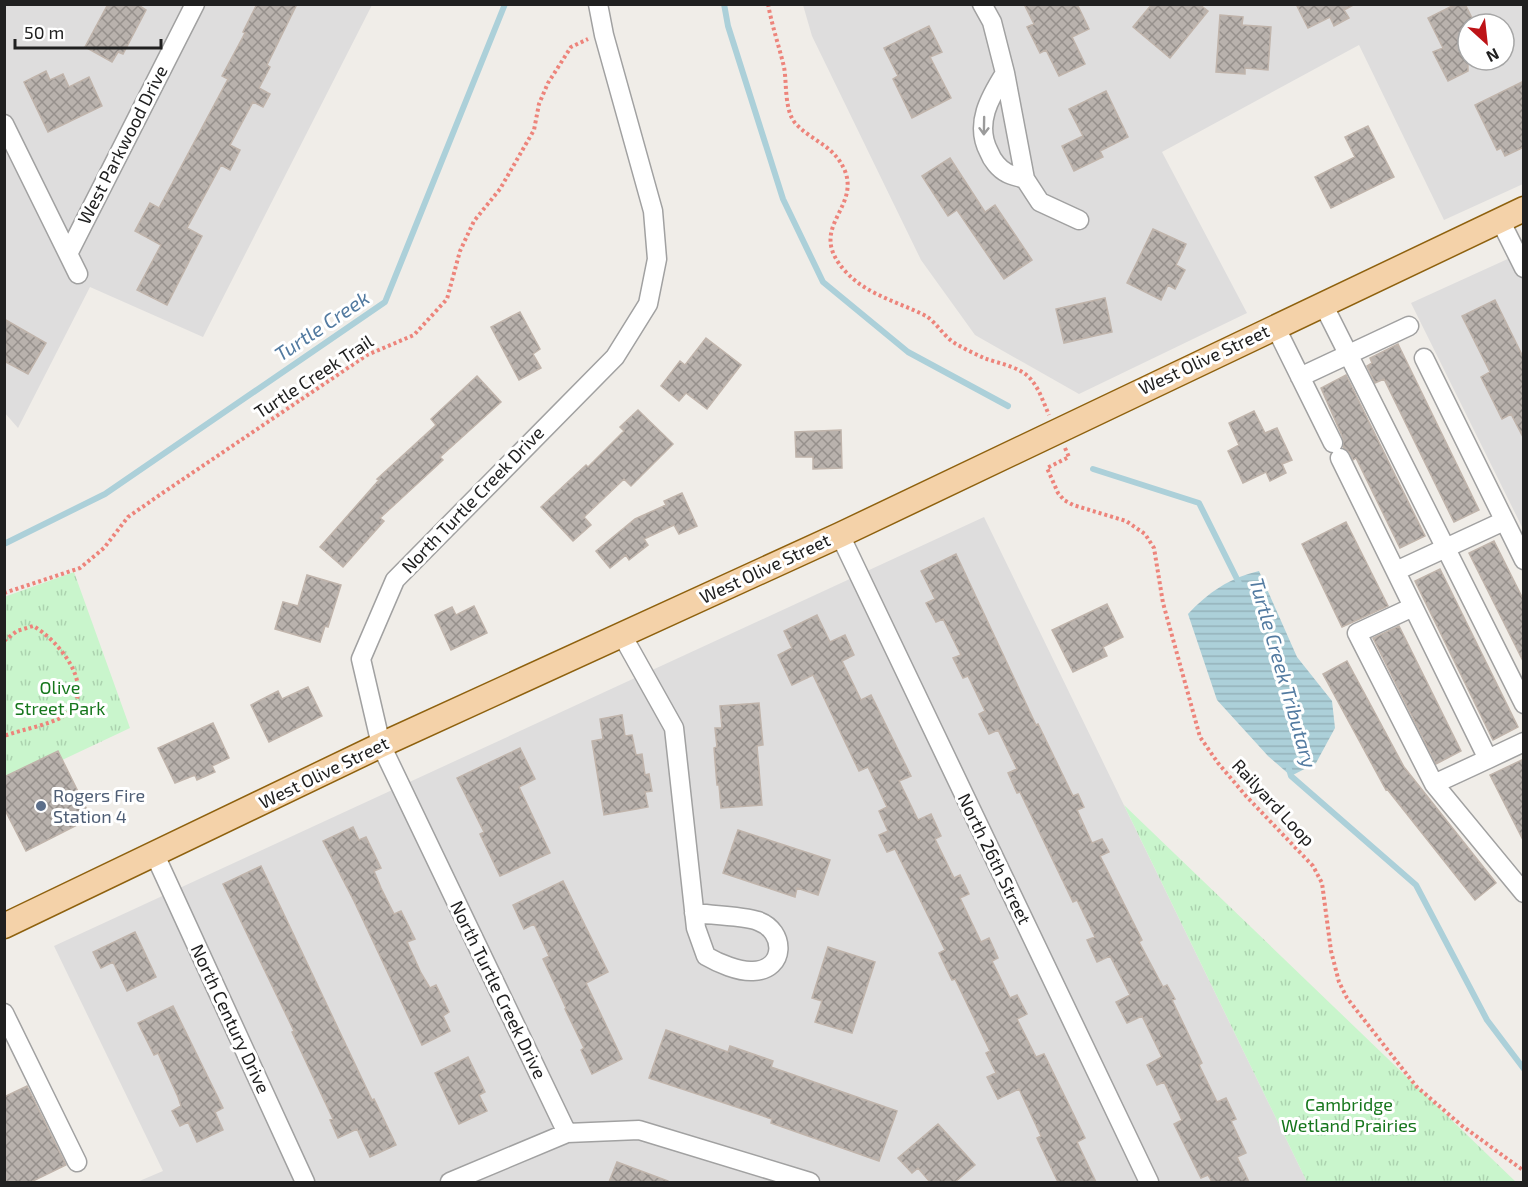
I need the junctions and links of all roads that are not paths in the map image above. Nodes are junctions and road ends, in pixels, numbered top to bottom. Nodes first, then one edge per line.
1 (195, 4) edge
2 (598, 4) edge
3 (982, 4) edge
4 (1005, 73) junction
5 (4, 124) edge
6 (1025, 179) junction
7 (1524, 209) edge
8 (1079, 220) dead end
9 (1500, 220) junction
10 (68, 254) junction
11 (1524, 268) edge
12 (78, 274) dead end
13 (1323, 303) junction
14 (1275, 326) junction
15 (1409, 326) dead end
16 (1348, 354) junction
17 (1424, 358) dead end
18 (1300, 376) junction
19 (1504, 521) junction
20 (840, 535) junction
21 (1445, 548) junction
22 (1524, 560) edge
23 (1396, 571) junction
24 (1413, 607) junction
25 (622, 635) junction
26 (1524, 704) edge
27 (1524, 742) edge
28 (381, 745) junction
29 (1488, 759) junction
30 (1434, 784) junction
31 (155, 855) junction
32 (1524, 893) edge
33 (694, 913) junction
34 (4, 926) edge
35 (4, 1013) edge
36 (567, 1133) junction
37 (77, 1162) dead end
38 (305, 1182) edge
39 (450, 1182) edge
40 (810, 1182) edge
41 (1149, 1182) edge

1 - 10 street, West Parkwood Drive
2 - 28 street, North Turtle Creek Drive
3 - 4 street
4 - 6 street
4 -> 6 street
5 - 10 street
6 - 8 street
7 - 9 main road, West Olive Street
9 - 11 street
9 - 13 main road, West Olive Street
10 - 12 street
13 - 14 main road, West Olive Street
13 - 16 street
14 - 18 street
14 - 20 main road, West Olive Street
15 - 16 street
16 - 18 street
16 - 21 street
17 - 19 street
18 - 23 street
19 - 21 street
19 - 22 street
20 - 25 main road, West Olive Street
20 - 41 street, North 26th Street
21 - 23 street
21 - 26 street
23 - 24 street
24 - 29 street
24 - 30 street
25 - 28 main road, West Olive Street
25 - 33 street
27 - 29 street
28 - 31 main road, West Olive Street
28 - 36 street, North Turtle Creek Drive
29 - 30 street
30 - 32 street
31 - 34 main road, West Olive Street
31 - 38 street, North Century Drive
33 - 33 street
35 - 37 street
36 - 39 street
36 - 40 street

